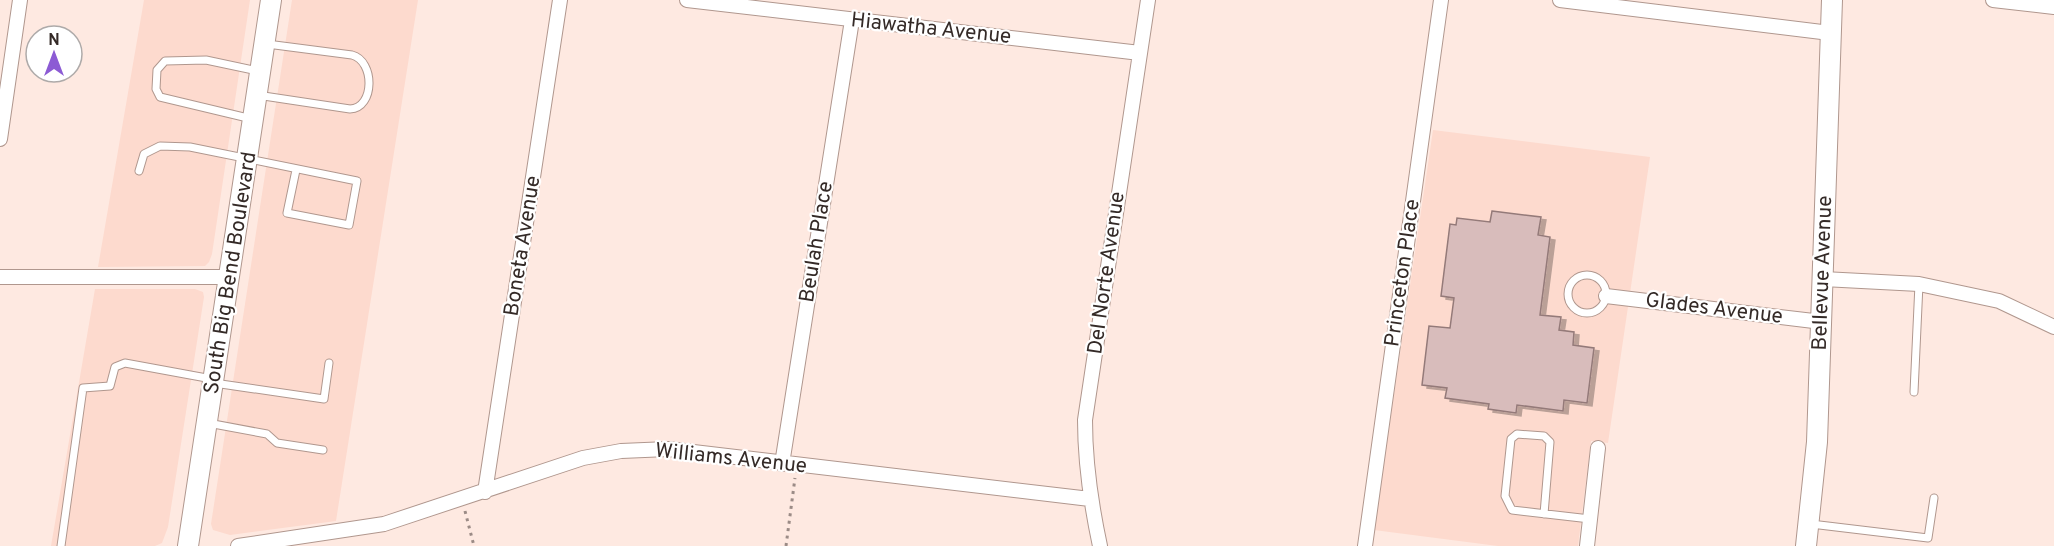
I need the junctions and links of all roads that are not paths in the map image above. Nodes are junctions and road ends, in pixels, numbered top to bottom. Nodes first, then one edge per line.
1 (20, 0) edge
2 (271, 0) edge
3 (560, 0) edge
4 (687, 0) edge
5 (1148, 0) edge
6 (1441, 0) edge
7 (1560, 0) edge
8 (1832, 0) edge
9 (1993, 0) edge
10 (2054, 7) edge
11 (852, 21) junction
12 (1830, 33) junction
13 (265, 44) junction
14 (1140, 53) junction
15 (261, 71) junction
16 (257, 95) junction
17 (254, 120) junction
18 (0, 139) edge
19 (248, 161) junction
20 (296, 170) junction
21 (140, 171) dead end
22 (0, 277) edge
23 (231, 277) junction
24 (1823, 279) junction
25 (1919, 284) junction
26 (1606, 296) junction
27 (1822, 322) junction
28 (2054, 327) edge
29 (329, 363) dead end
30 (214, 381) junction
31 (1914, 392) dead end
32 (208, 423) junction
33 (1598, 448) dead end
34 (323, 450) dead end
35 (782, 464) junction
36 (485, 492) junction
37 (1934, 498) dead end
38 (1090, 499) junction
39 (1544, 514) junction
40 (1590, 519) junction
41 (1808, 524) junction
42 (61, 546) edge
43 (188, 546) edge
44 (238, 546) edge
45 (1100, 546) edge
46 (1365, 546) edge
47 (1587, 546) edge
48 (1806, 546) edge

1 - 18 street
2 - 13 main road, South Big Bend Boulevard
3 - 36 street, Boneta Avenue
4 - 11 street, Hiawatha Avenue
5 - 14 street, Del Norte Avenue
6 - 46 street, Princeton Place
7 - 12 street
8 - 12 main road, Bellevue Avenue
9 - 10 street
11 - 14 street, Hiawatha Avenue
11 - 35 street, Beulah Place
12 - 24 main road, Bellevue Avenue
13 - 15 main road, South Big Bend Boulevard
13 - 16 lane
14 - 38 street, Del Norte Avenue
15 - 16 main road, South Big Bend Boulevard
15 - 17 lane
16 - 17 main road, South Big Bend Boulevard
17 - 19 main road, South Big Bend Boulevard
19 - 20 lane
19 - 21 lane
19 - 23 main road, South Big Bend Boulevard
20 - 20 lane
22 - 23 street
23 - 30 main road, South Big Bend Boulevard
24 - 25 street
24 - 27 main road, Bellevue Avenue
25 - 28 street
25 - 31 lane
26 - 26 lane
26 - 27 street, Glades Avenue
27 - 41 main road, Bellevue Avenue
29 - 30 lane
30 - 32 main road, South Big Bend Boulevard
30 - 42 lane
32 - 34 lane
32 - 43 main road, South Big Bend Boulevard
33 - 40 street
35 - 36 street, Williams Avenue
35 - 38 street, Williams Avenue
36 - 44 street, Williams Avenue
37 - 41 lane
38 - 45 street, Del Norte Avenue
39 - 39 lane
39 - 40 lane
40 - 47 street
41 - 48 main road, Bellevue Avenue

